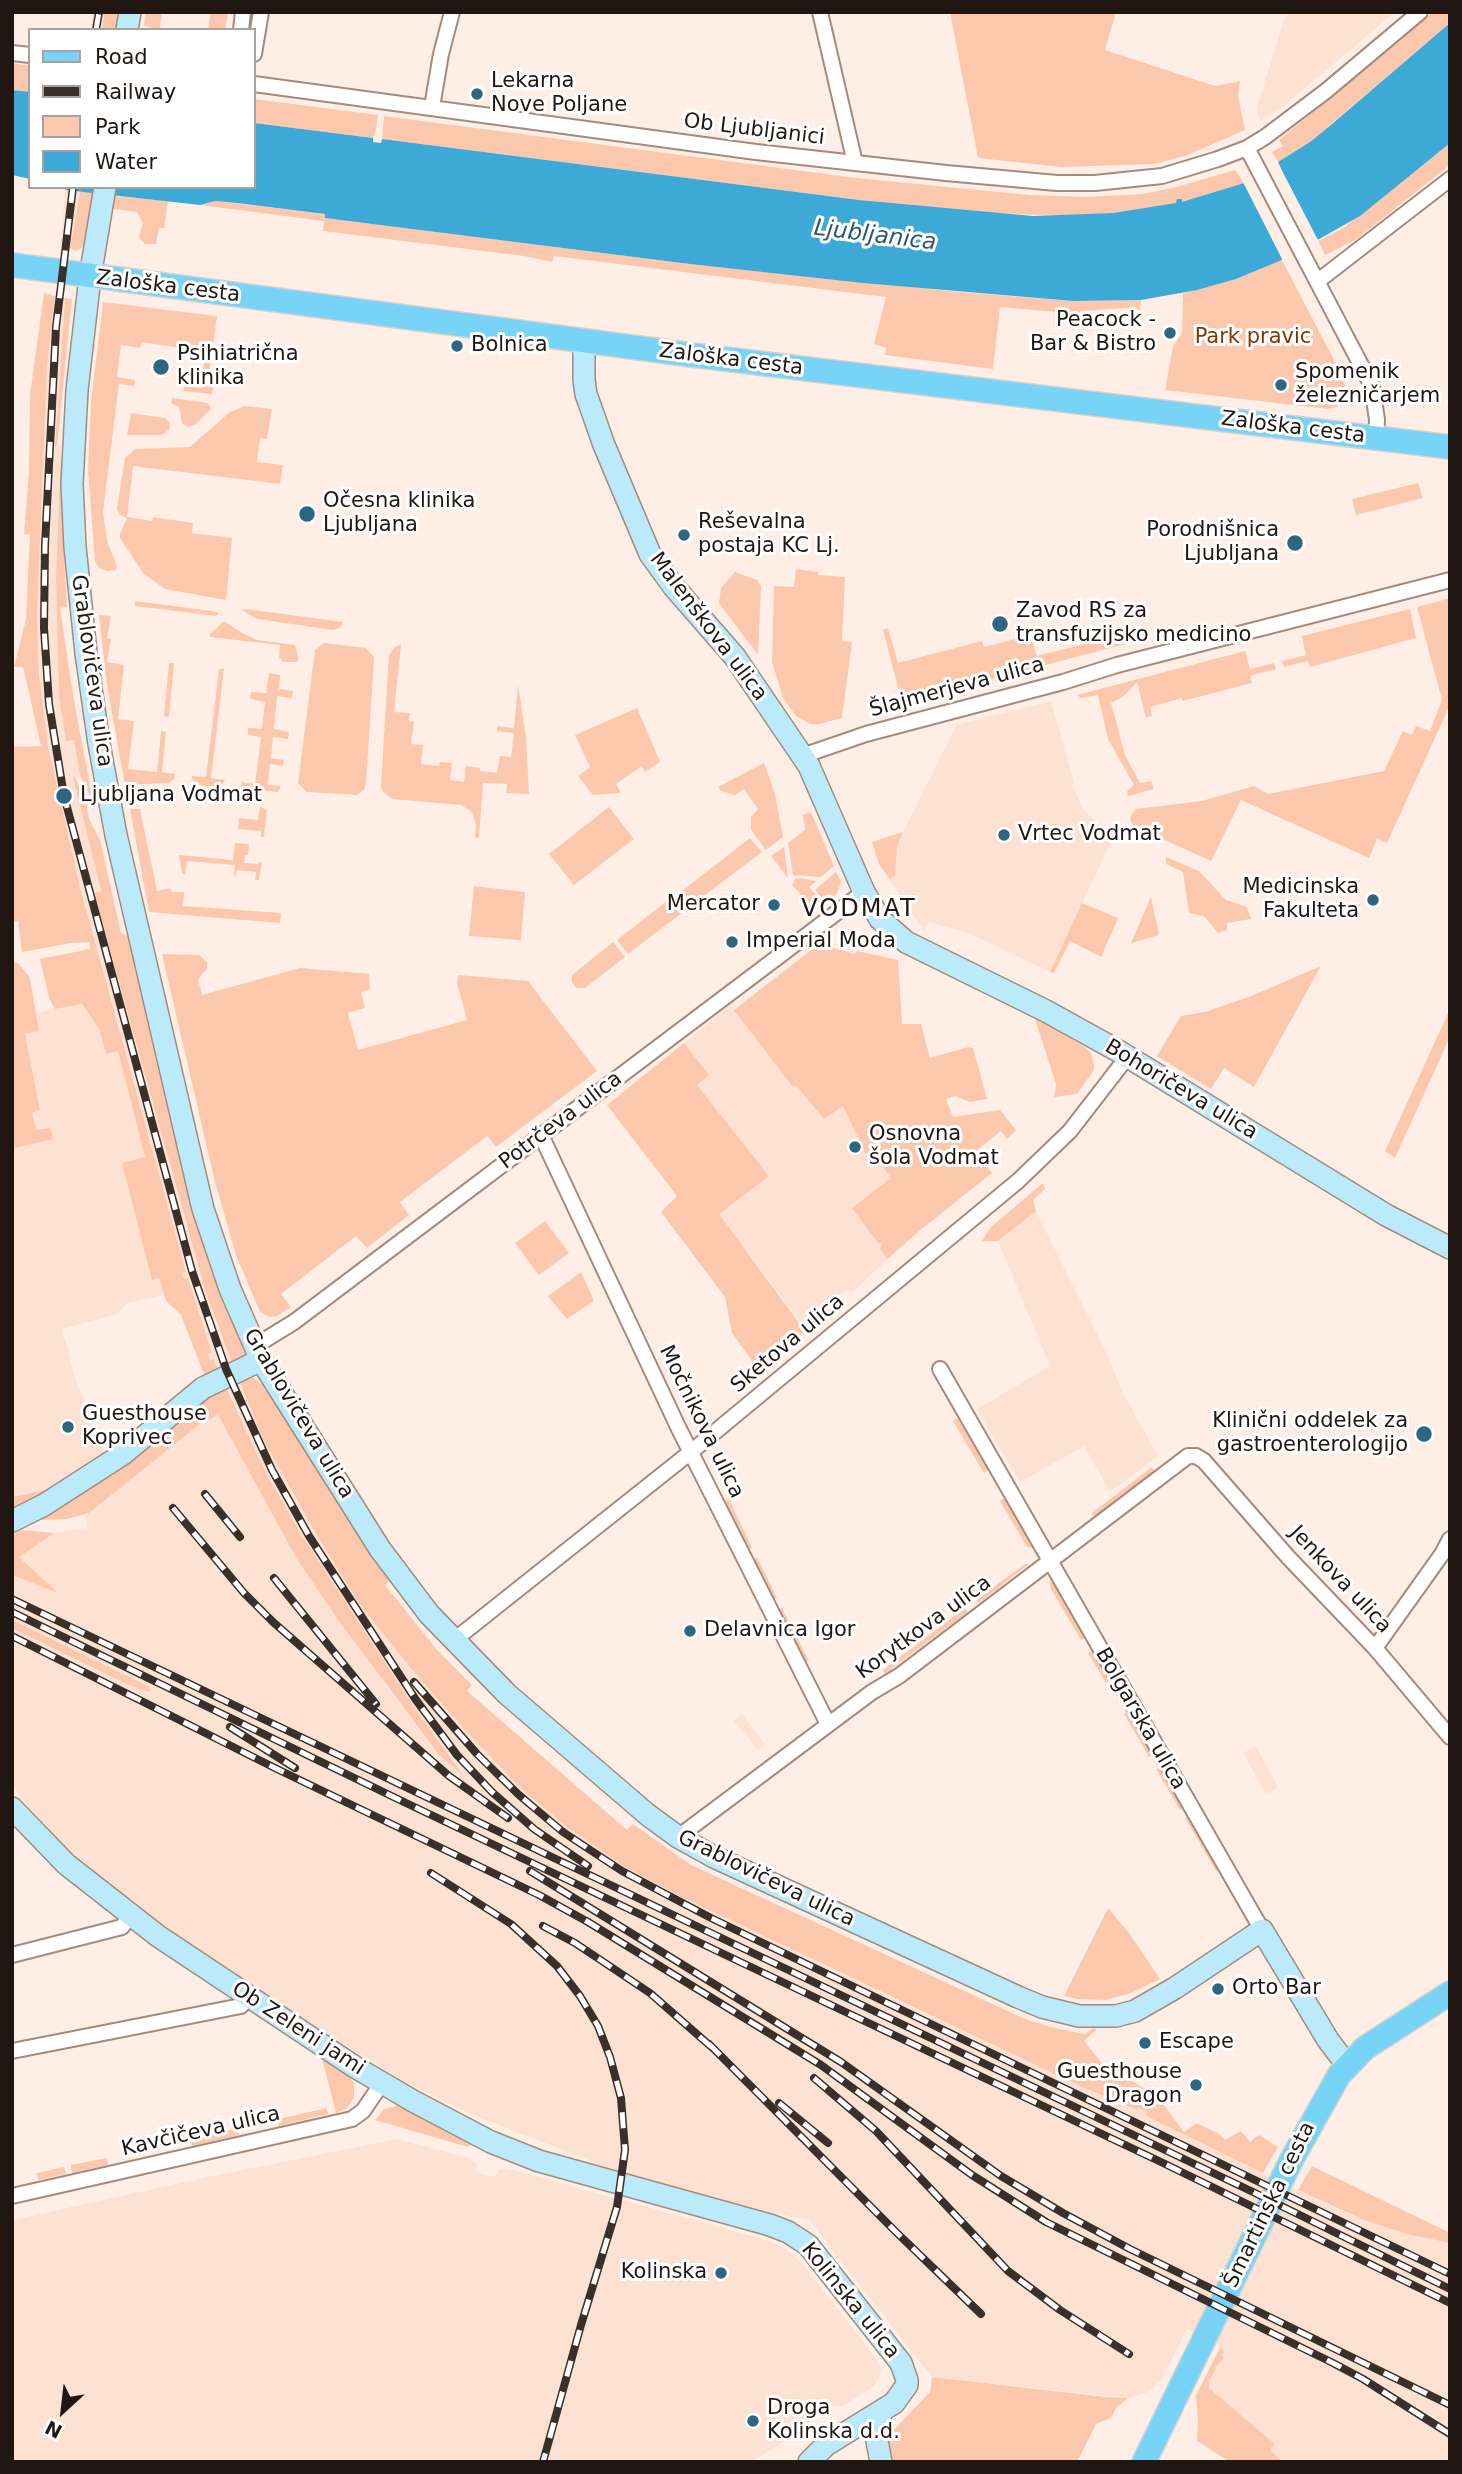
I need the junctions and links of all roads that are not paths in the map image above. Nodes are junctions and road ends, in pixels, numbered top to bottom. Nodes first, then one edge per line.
1 (261, 12) edge
2 (452, 12) edge
3 (820, 12) edge
4 (1420, 12) edge
5 (256, 42) edge
6 (256, 84) edge
7 (432, 107) junction
8 (1247, 148) junction
9 (855, 163) junction
10 (1450, 179) edge
11 (104, 191) edge
12 (12, 265) edge
13 (90, 277) junction
14 (1318, 281) junction
15 (584, 341) junction
16 (1376, 438) junction
17 (1450, 447) edge
18 (1450, 580) edge
19 (802, 756) junction
20 (864, 892) junction
21 (1128, 1056) junction
22 (541, 1135) junction
23 (1450, 1248) edge
24 (258, 1353) junction
25 (940, 1369) dead end
26 (692, 1451) junction
27 (1196, 1456) joint
28 (12, 1521) edge
29 (1450, 1539) edge
30 (1049, 1561) junction
31 (453, 1641) junction
32 (1375, 1648) junction
33 (828, 1724) junction
34 (1450, 1737) edge
35 (12, 1808) edge
36 (678, 1837) junction
37 (126, 1922) junction
38 (1262, 1930) junction
39 (12, 1955) edge
40 (1450, 1993) edge
41 (248, 1997) junction
42 (12, 2051) edge
43 (1347, 2065) junction
44 (382, 2083) junction
45 (622, 2185) joint
46 (12, 2196) edge
47 (881, 2412) junction
48 (808, 2462) edge
49 (881, 2462) edge
50 (1144, 2462) edge

1 - 5 street
2 - 7 street
3 - 9 street
4 - 8 street, Ob Ljubljanici
6 - 7 street, Ob Ljubljanici
7 - 9 street, Ob Ljubljanici
8 - 9 street, Ob Ljubljanici
8 - 14 street
10 - 14 street
11 - 13 street, Grablovičeva ulica
12 - 13 main road, Zaloška cesta
13 - 15 main road, Zaloška cesta
13 - 24 street, Grablovičeva ulica
14 - 16 street
15 - 16 main road, Zaloška cesta
15 - 19 street, Malenškova ulica
16 - 17 main road, Zaloška cesta
18 - 19 street, Šlajmerjeva ulica
19 - 20 street, Malenškova ulica
20 - 21 street, Bohoričeva ulica
20 - 22 street, Potrčeva ulica
21 - 23 street, Bohoričeva ulica
21 - 26 street, Sketova ulica
22 - 24 street, Potrčeva ulica
22 - 26 street, Močnikova ulica
24 - 28 street, Potrčeva ulica
24 - 31 street, Grablovičeva ulica
25 - 30 street, Bolgarska ulica
26 - 31 street, Sketova ulica
26 - 33 street, Močnikova ulica
27 - 30 street, Korytkova ulica
27 - 32 street, Jenkova ulica
29 - 32 street
30 - 33 street, Korytkova ulica
30 - 38 street, Bolgarska ulica
31 - 36 street, Grablovičeva ulica
32 - 34 street, Jenkova ulica
33 - 36 street, Korytkova ulica
35 - 37 street, Ob Zeleni jami
36 - 38 street, Grablovičeva ulica
37 - 39 street
37 - 41 street, Ob Zeleni jami
38 - 43 street, Bolgarska ulica
40 - 43 main road, Šmartinska cesta
41 - 42 street
41 - 44 street, Ob Zeleni jami
43 - 50 main road, Šmartinska cesta
44 - 45 street, Ob Zeleni jami
44 - 46 street, Kavčičeva ulica
45 - 47 street, Kolinska ulica
47 - 48 street, Kolinska ulica
47 - 49 street

